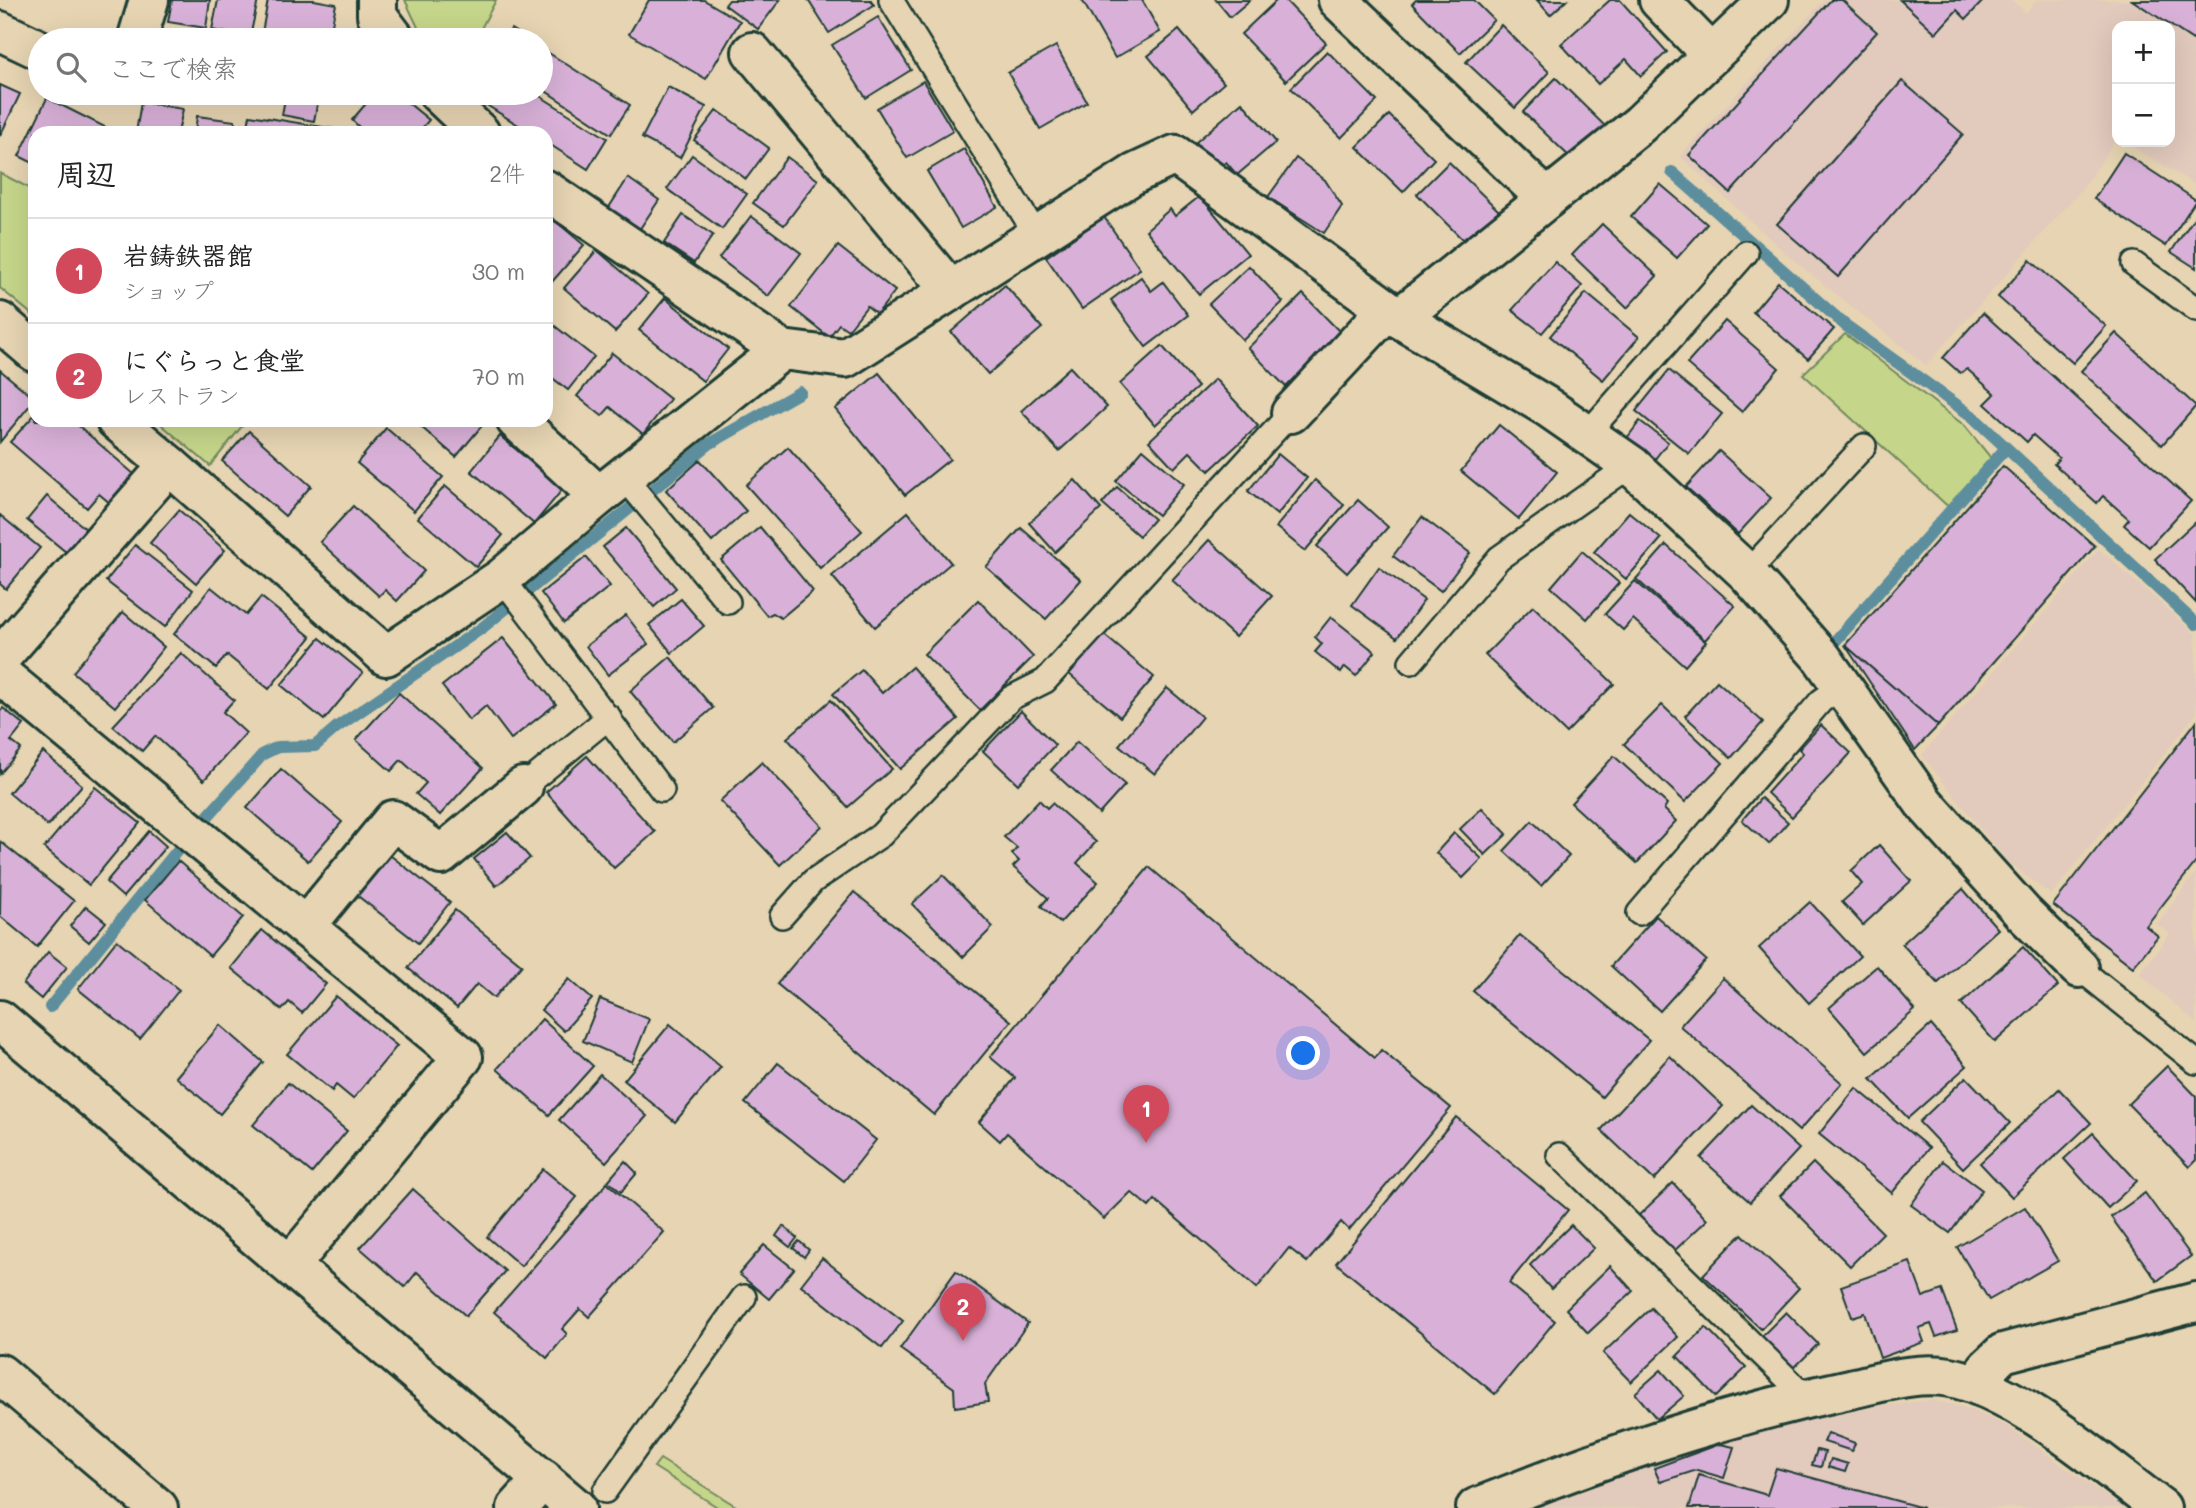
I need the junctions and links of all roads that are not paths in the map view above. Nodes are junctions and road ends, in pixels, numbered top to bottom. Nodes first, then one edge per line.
1 (149, 0) edge
2 (377, 0) edge
3 (1338, 0) edge
4 (1659, 0) edge
5 (1769, 0) edge
6 (892, 1) edge
7 (141, 28) edge
8 (387, 28) edge
9 (0, 31) edge
10 (28, 44) edge
11 (752, 52) dead end
12 (1712, 55) junction
13 (451, 105) edge
14 (473, 126) edge
15 (553, 195) edge
16 (1547, 199) junction
17 (1037, 236) junction
18 (1746, 253) dead end
19 (2134, 264) dead end
20 (951, 291) junction
21 (2196, 309) edge
22 (1393, 314) junction
23 (0, 322) edge
24 (28, 346) edge
25 (782, 351) junction
26 (1292, 413) joint
27 (124, 427) edge
28 (527, 427) edge
29 (1587, 434) junction
30 (1864, 446) dead end
31 (169, 465) junction
32 (1631, 466) junction
33 (627, 493) junction
34 (1747, 573) junction
35 (514, 592) junction
36 (728, 602) dead end
37 (0, 658) edge
38 (1411, 662) dead end
39 (0, 674) edge
40 (1842, 686) junction
41 (609, 717) junction
42 (523, 787) joint
43 (662, 790) dead end
44 (1639, 913) dead end
45 (782, 916) dead end
46 (306, 927) junction
47 (2079, 968) joint
48 (0, 1020) edge
49 (2196, 1062) edge
50 (1559, 1155) dead end
51 (291, 1264) junction
52 (744, 1297) dead end
53 (2196, 1301) edge
54 (0, 1374) edge
55 (1979, 1386) junction
56 (1807, 1398) junction
57 (543, 1479) junction
58 (591, 1500) edge
59 (158, 1508) edge
60 (517, 1508) edge
61 (1476, 1508) edge
62 (2161, 1508) edge

1 - 7 street
2 - 8 street
3 - 16 street
4 - 12 street
5 - 12 street
6 - 17 lane
9 - 10 street
11 - 20 street
12 - 16 street
13 - 14 street
15 - 25 street
16 - 22 street
17 - 20 street
17 - 22 street
18 - 29 lane
19 - 21 lane
20 - 25 street
22 - 26 street
22 - 29 street
23 - 24 street
25 - 33 street
26 - 45 lane
27 - 31 street
28 - 33 street
29 - 32 street
30 - 34 lane
31 - 35 street
31 - 37 street
32 - 34 street
32 - 38 lane
33 - 35 street
33 - 36 lane
34 - 40 street
35 - 41 lane
39 - 46 street
40 - 44 lane
40 - 47 street
41 - 42 lane
41 - 43 lane
42 - 46 street
46 - 51 street
47 - 49 lane
48 - 51 street
50 - 56 lane
51 - 57 street
52 - 58 lane
53 - 55 street
54 - 59 street
55 - 56 street
55 - 62 street
56 - 61 street
57 - 58 street
57 - 60 street

